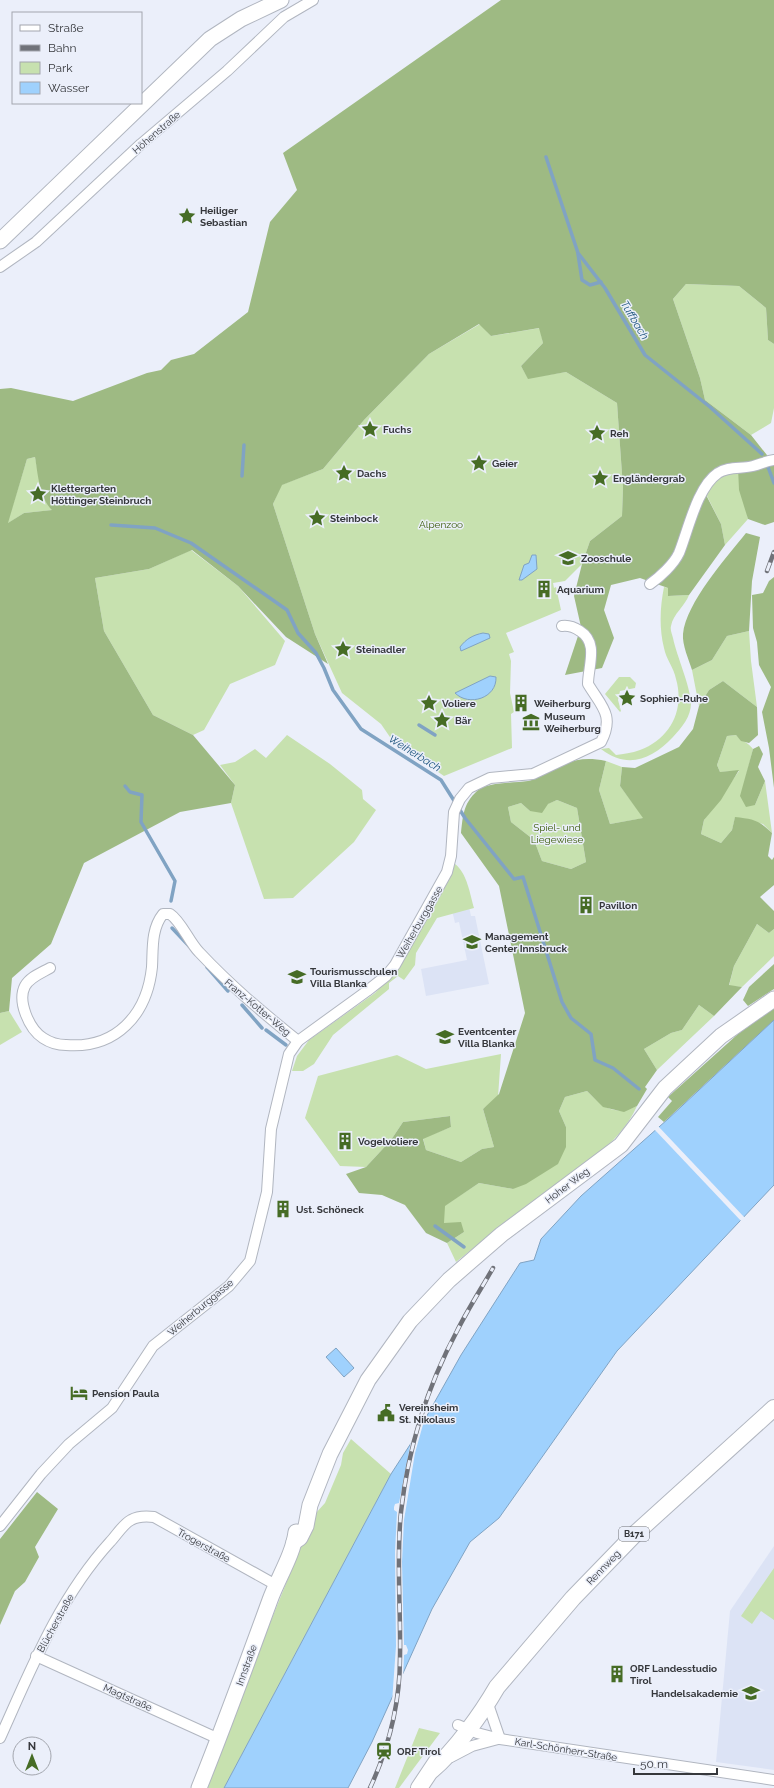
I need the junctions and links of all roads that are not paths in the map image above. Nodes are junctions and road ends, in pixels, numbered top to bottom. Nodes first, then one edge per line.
1 (281, 0) edge
2 (313, 0) edge
3 (0, 241) edge
4 (0, 267) edge
5 (774, 460) edge
6 (650, 584) dead end
7 (562, 626) dead end
8 (50, 968) dead end
9 (774, 999) edge
10 (298, 1040) junction
11 (368, 1380) joint
12 (774, 1408) edge
13 (130, 1520) joint
14 (0, 1526) edge
15 (276, 1585) junction
16 (36, 1656) junction
17 (497, 1687) junction
18 (488, 1704) junction
19 (463, 1727) junction
20 (0, 1738) edge
21 (219, 1739) junction
22 (500, 1739) junction
23 (437, 1766) junction
24 (774, 1780) edge
25 (199, 1788) edge
26 (419, 1788) edge

1 - 3 street
2 - 4 street, Höhenstraße
5 - 6 street
7 - 10 street, Weiherburggasse
8 - 10 street, Franz-Kotter-Weg
9 - 11 street, Hoher Weg
10 - 14 street, Weiherburggasse
11 - 15 street, Innstraße
12 - 17 main road, Rennweg / B171
13 - 15 street, Trogerstraße
13 - 16 street, Blücherstraße
15 - 21 street, Innstraße
16 - 20 street, Blücherstraße
16 - 21 street, Magtstraße
17 - 18 main road, Rennweg / B171
17 - 19 main road, Rennweg / B171
18 - 19 main road, Rennweg / B171
18 - 22 street
19 - 22 street, Karl-Schönherr-Straße
19 - 23 main road, Rennweg / B171
21 - 25 street, Innstraße
22 - 23 street, Karl-Schönherr-Straße
22 - 24 street, Karl-Schönherr-Straße
23 - 26 main road, Rennweg / B171

